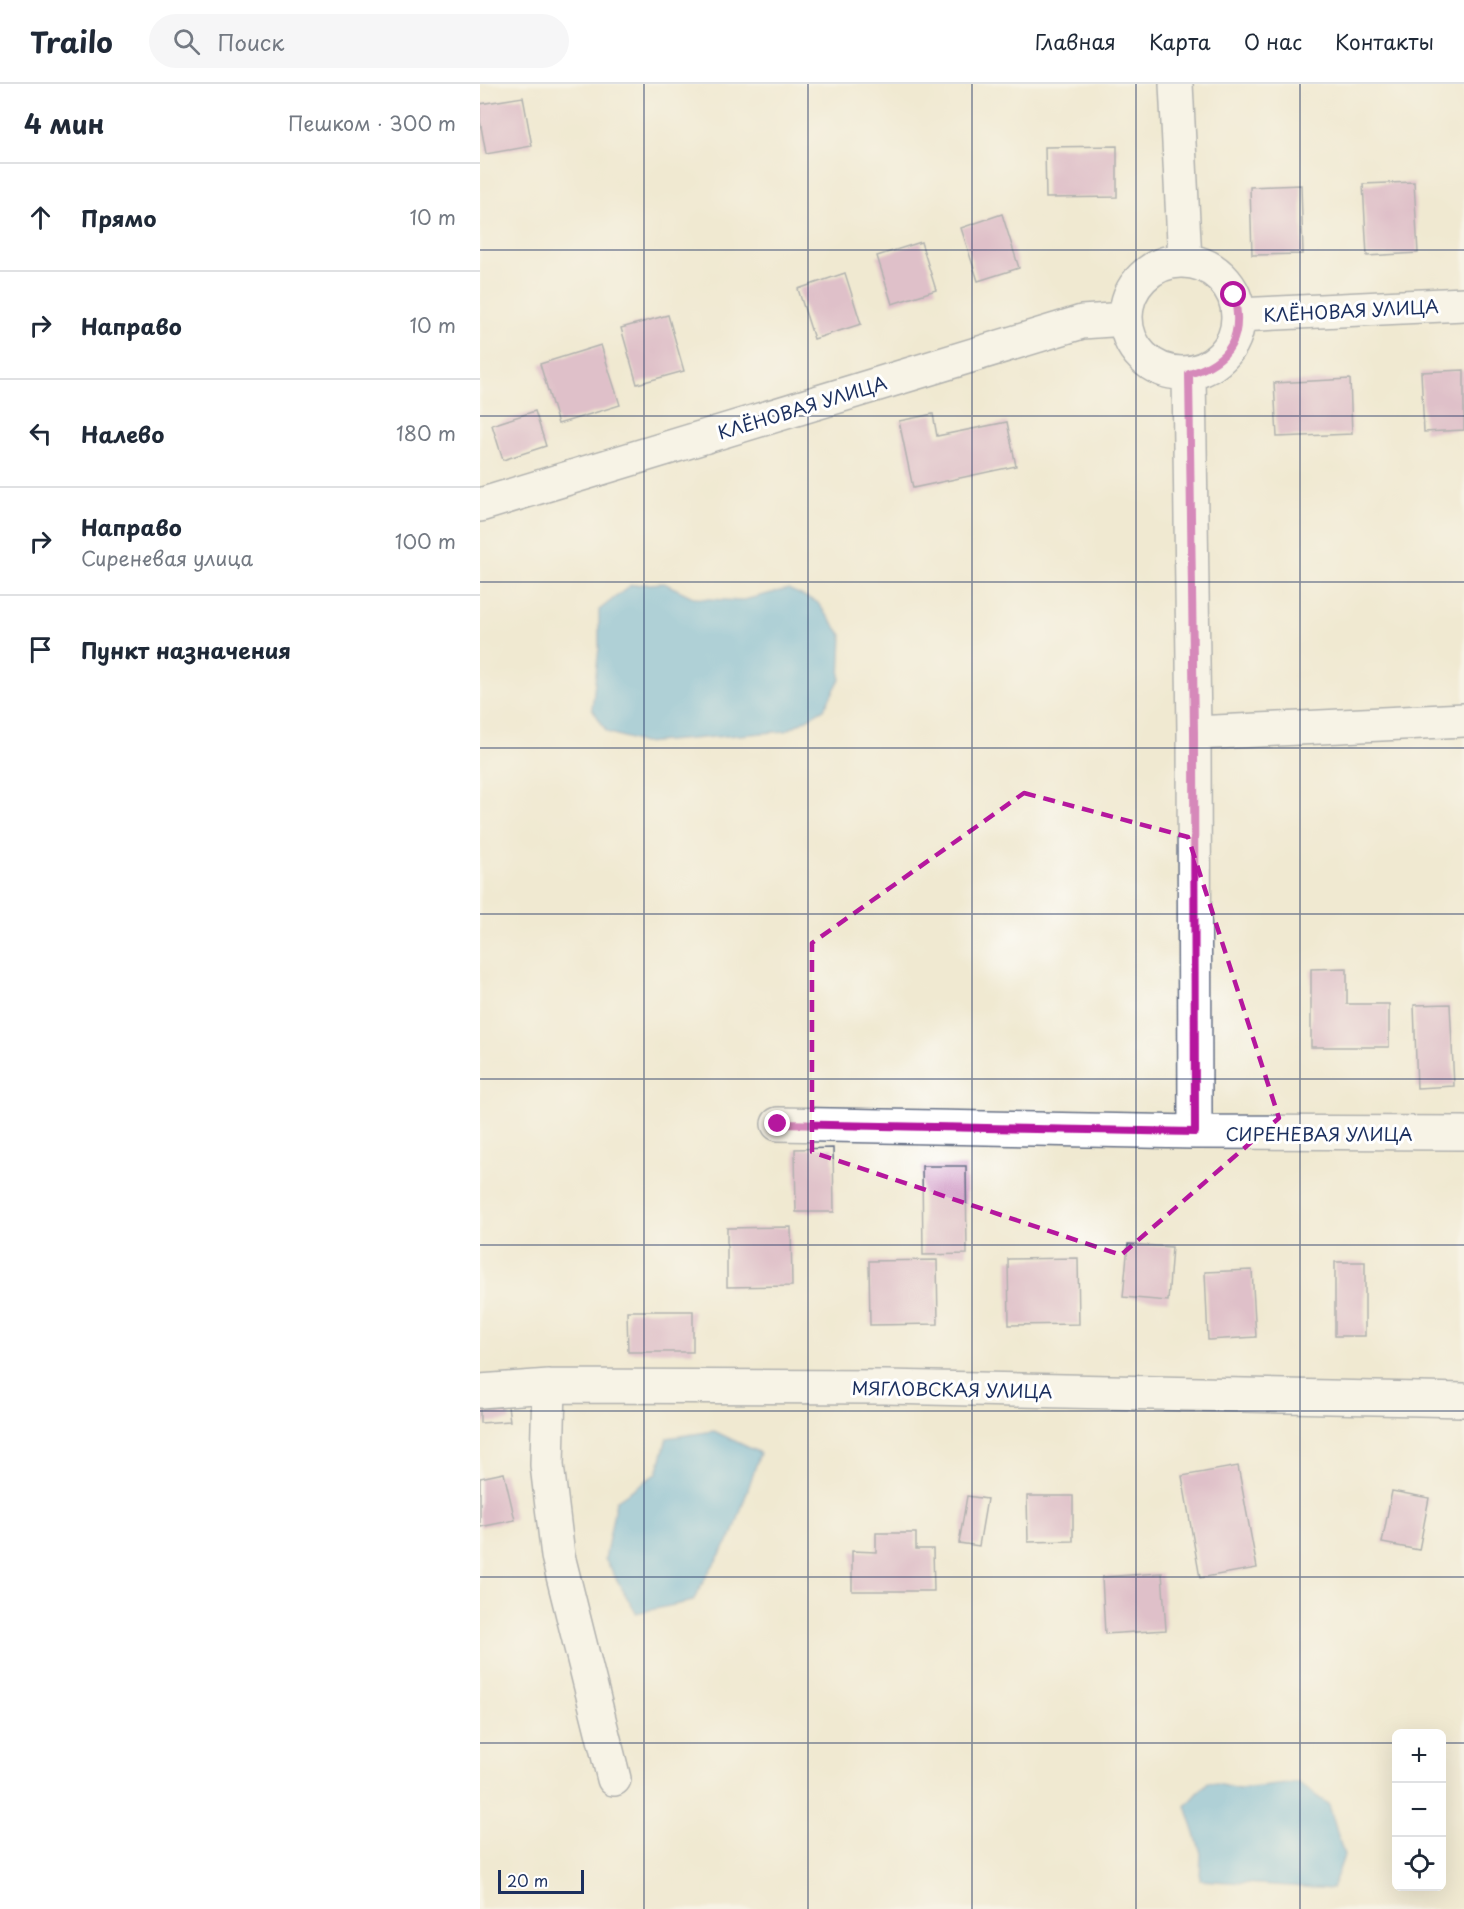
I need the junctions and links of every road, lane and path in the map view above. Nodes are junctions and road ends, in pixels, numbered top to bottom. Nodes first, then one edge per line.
1 (1176, 84) edge
2 (1185, 261) junction
3 (1464, 304) edge
4 (1239, 315) junction
5 (1125, 319) junction
6 (1189, 374) junction
7 (480, 505) edge
8 (1464, 720) edge
9 (1194, 733) junction
10 (778, 1124) dead end
11 (1195, 1132) junction
12 (1464, 1133) edge
13 (549, 1386) junction
14 (480, 1391) edge
15 (1464, 1400) edge
16 (614, 1779) dead end

1 - 2 street
2 - 4 street
2 - 5 street
3 - 4 street, КЛЁНОВАЯ УЛИЦА
4 - 6 street
5 - 6 street
5 - 7 street, КЛЁНОВАЯ УЛИЦА
6 - 9 street
8 - 9 street
9 - 11 street
10 - 11 street, СИРЕНЕВАЯ УЛИЦА
11 - 12 street, СИРЕНЕВАЯ УЛИЦА
13 - 14 street, МЯГЛОВСКАЯ УЛИЦА
13 - 15 street, МЯГЛОВСКАЯ УЛИЦА
13 - 16 street

